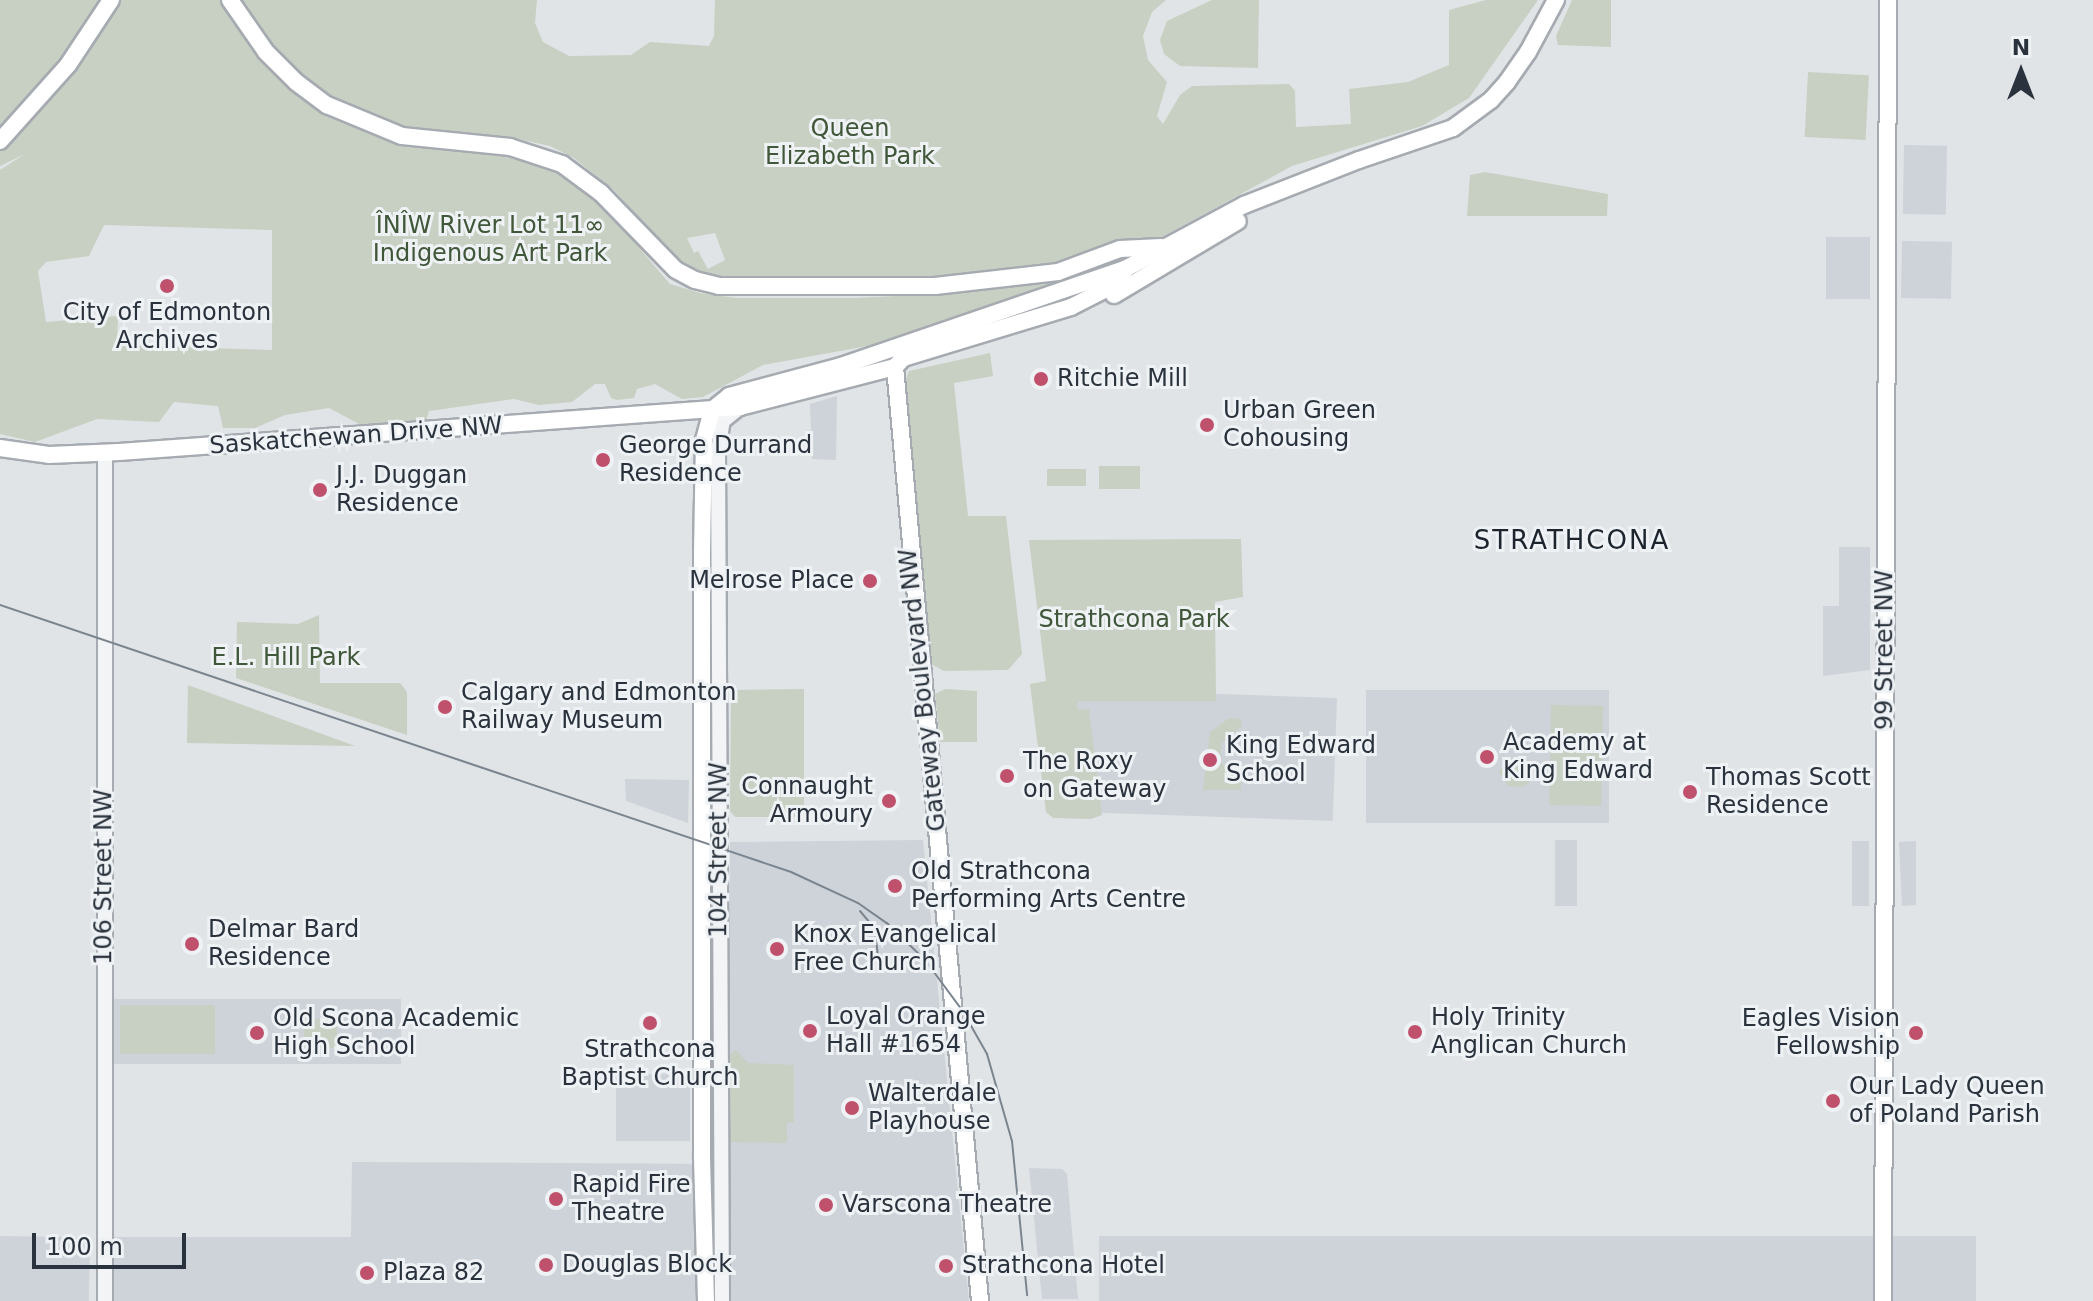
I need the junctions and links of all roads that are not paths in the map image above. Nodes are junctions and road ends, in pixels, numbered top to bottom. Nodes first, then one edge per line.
1 (111, 0) edge
2 (230, 0) edge
3 (1556, 0) edge
4 (1888, 0) edge
5 (0, 141) edge
6 (1283, 192) junction
7 (1171, 245) junction
8 (1111, 255) junction
9 (1125, 269) junction
10 (1071, 307) junction
11 (841, 366) junction
12 (895, 367) junction
13 (740, 407) junction
14 (678, 410) junction
15 (712, 410) junction
16 (704, 440) junction
17 (0, 448) edge
18 (105, 452) junction
19 (105, 1301) edge
20 (706, 1301) edge
21 (722, 1301) edge
22 (980, 1301) edge
23 (1883, 1301) edge

1 - 5 main road
2 - 8 main road
3 - 6 main road, Saskatchewan Drive NW
4 - 23 main road, 99 Street NW
6 - 7 main road, Saskatchewan Drive NW
6 - 10 main road, Saskatchewan Drive NW
7 - 8 main road
7 - 9 main road, Saskatchewan Drive NW
8 - 9 main road
9 - 10 main road, Saskatchewan Drive NW
9 - 11 main road, Saskatchewan Drive NW
10 - 12 main road, Saskatchewan Drive NW
11 - 12 main road
11 - 15 main road, Saskatchewan Drive NW
12 - 13 main road, Saskatchewan Drive NW
12 - 22 main road, Gateway Boulevard NW
13 - 15 main road, Saskatchewan Drive NW
13 - 21 street, 104 Street NW
14 - 15 main road, Saskatchewan Drive NW
14 - 16 main road
14 - 18 main road, Saskatchewan Drive NW
15 - 16 main road, 104 Street NW
16 - 20 main road, 104 Street NW
17 - 18 main road, Saskatchewan Drive NW
18 - 19 street, 106 Street NW

